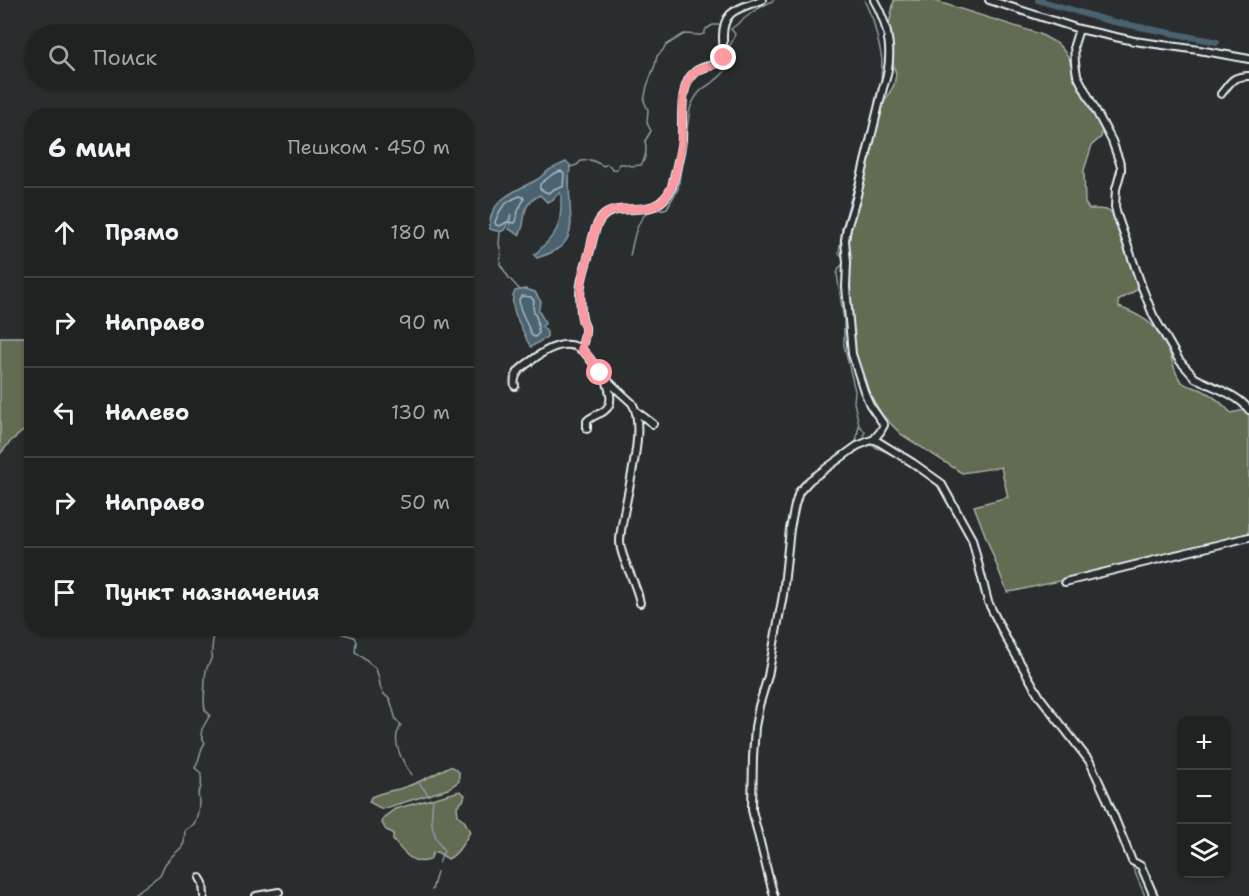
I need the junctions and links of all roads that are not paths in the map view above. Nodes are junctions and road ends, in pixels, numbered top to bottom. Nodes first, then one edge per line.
1 (762, 0) edge
2 (874, 0) edge
3 (989, 0) edge
4 (1079, 29) junction
5 (1249, 59) edge
6 (1249, 76) edge
7 (1221, 94) dead end
8 (581, 350) junction
9 (606, 379) junction
10 (515, 386) dead end
11 (1249, 410) edge
12 (636, 411) junction
13 (653, 424) dead end
14 (587, 429) dead end
15 (874, 439) junction
16 (1249, 537) edge
17 (1065, 582) dead end
18 (640, 603) dead end
19 (200, 878) dead end
20 (279, 892) dead end
21 (204, 896) edge
22 (256, 896) edge
23 (774, 896) edge
24 (1154, 896) edge

1 - 8 street
2 - 15 street
3 - 4 street
4 - 5 street
4 - 11 street
6 - 7 street
8 - 9 street
8 - 10 street
9 - 12 street
9 - 14 street
12 - 13 street
12 - 18 street
15 - 23 street
15 - 24 street
16 - 17 street
19 - 21 street
20 - 22 street

